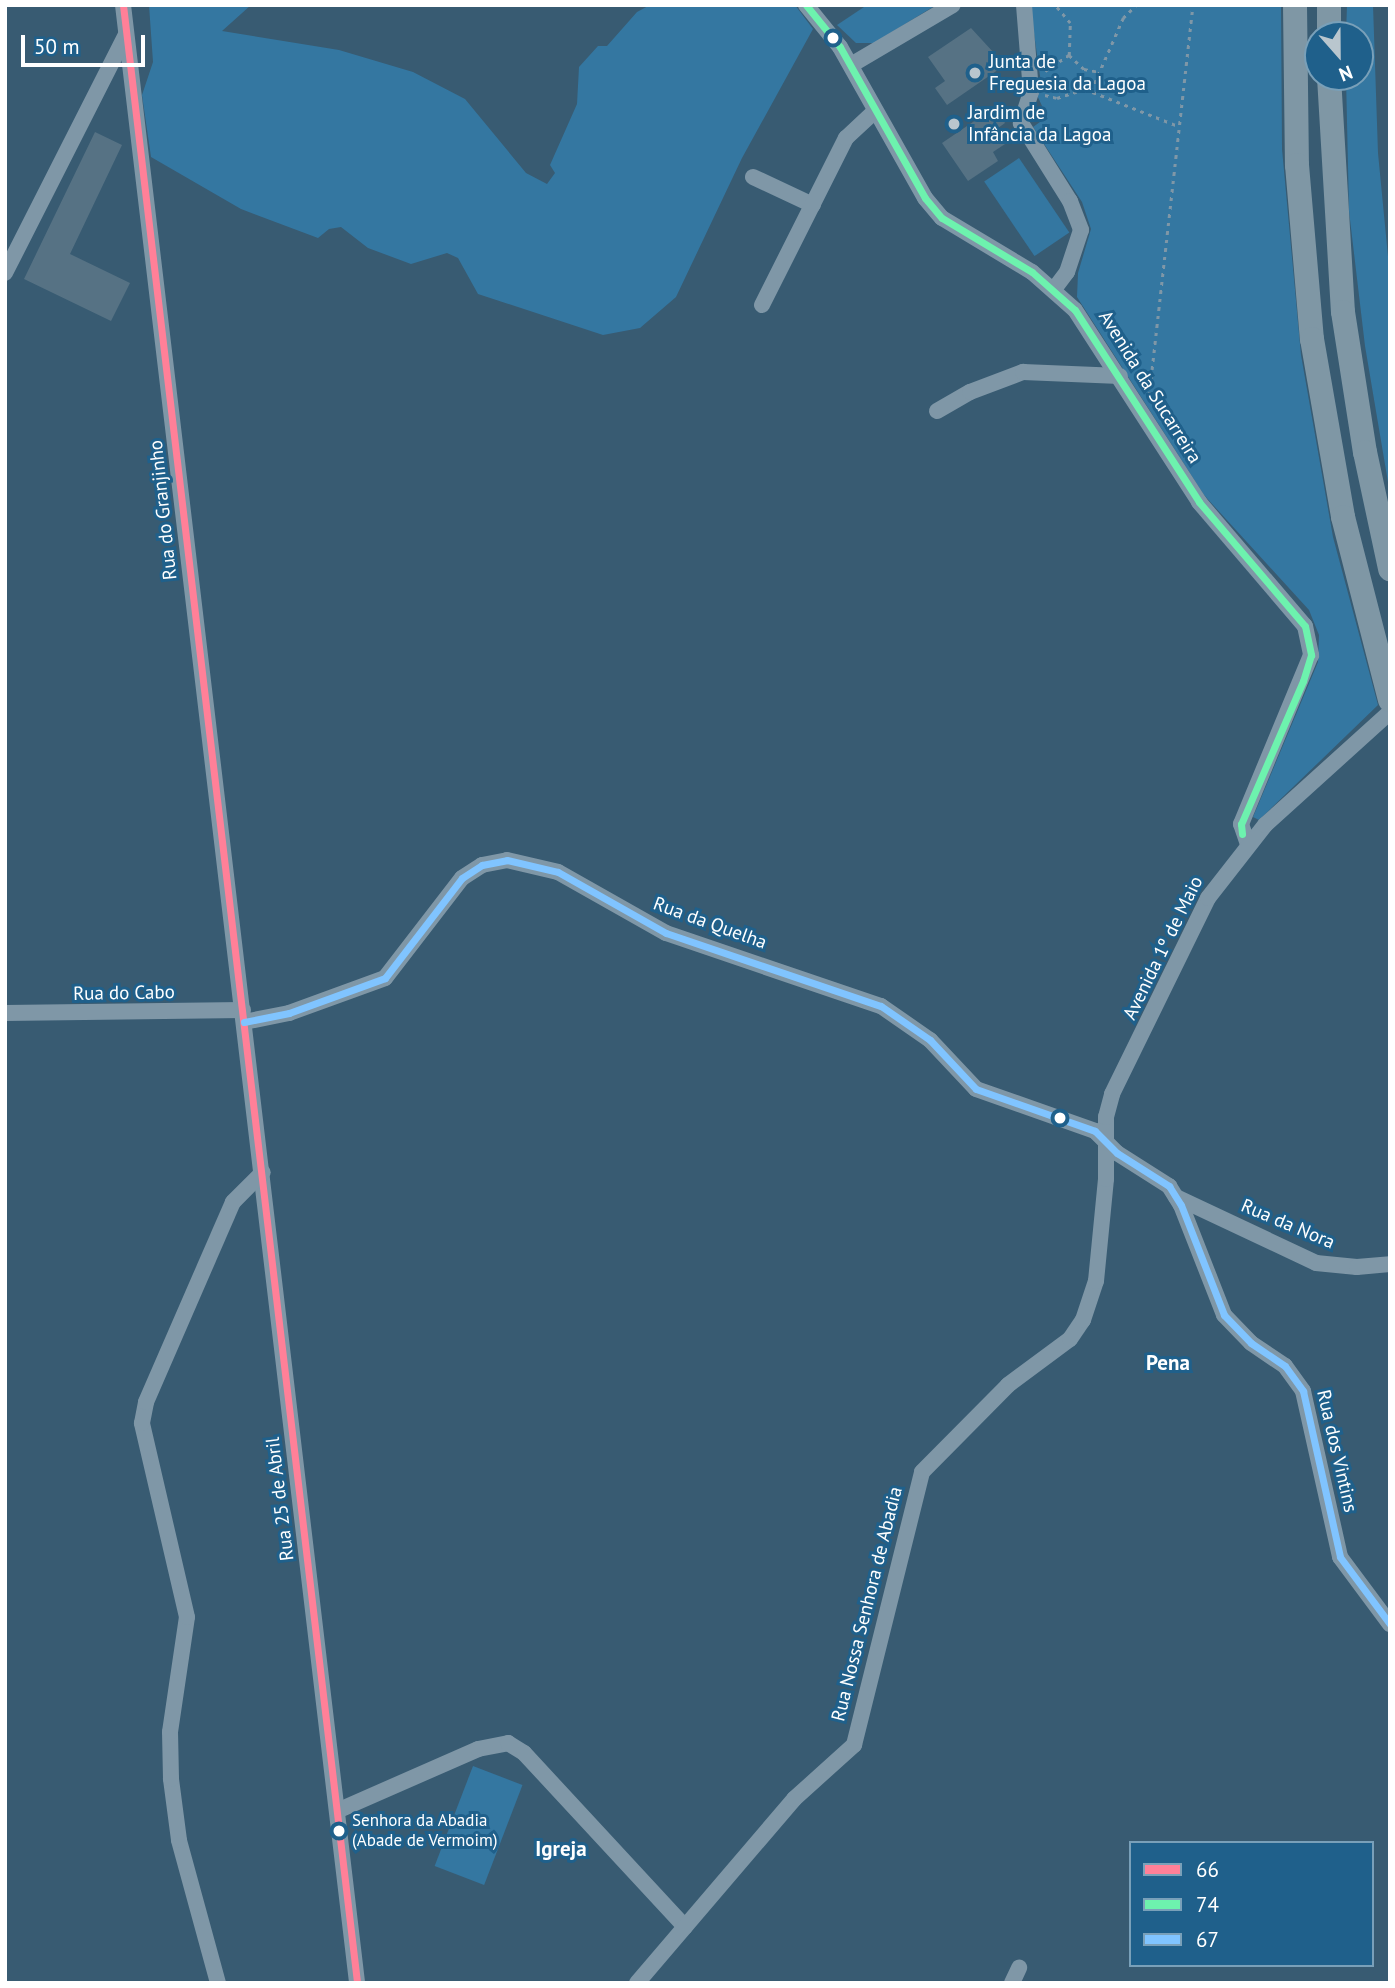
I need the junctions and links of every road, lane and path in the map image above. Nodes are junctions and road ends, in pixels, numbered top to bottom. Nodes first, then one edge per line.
1 (123, 5) edge
2 (806, 5) edge
3 (953, 5) edge
4 (1024, 5) edge
5 (1055, 5) edge
6 (1136, 5) edge
7 (1193, 5) edge
8 (1295, 5) edge
9 (126, 35) junction
10 (1069, 55) junction
11 (851, 65) junction
12 (1099, 72) junction
13 (1031, 86) junction
14 (1091, 91) junction
15 (1330, 91) edge
16 (874, 112) junction
17 (1178, 126) junction
18 (753, 177) dead end
19 (813, 205) junction
20 (5, 273) edge
21 (1055, 288) junction
22 (762, 305) dead end
23 (1120, 376) junction
24 (937, 411) dead end
25 (1146, 419) junction
26 (1390, 569) edge
27 (1390, 701) edge
28 (1390, 712) edge
29 (1248, 844) junction
30 (5, 1013) edge
31 (243, 1016) junction
32 (1105, 1140) junction
33 (263, 1172) junction
34 (1176, 1196) junction
35 (1390, 1264) edge
36 (1390, 1624) edge
37 (337, 1811) junction
38 (685, 1927) junction
39 (218, 1983) edge
40 (357, 1983) edge
41 (638, 1983) edge

1 - 9 street, Rua do Granjinho
2 - 11 street, Avenida da Sucarreira
3 - 11 street
4 - 13 street
5 - 10 path
6 - 12 path
7 - 17 path
8 - 27 highway
9 - 20 street
9 - 31 street, Rua do Granjinho
10 - 12 path
10 - 13 path
11 - 16 street, Avenida da Sucarreira
12 - 14 path
13 - 14 path
13 - 21 street
14 - 17 path
15 - 26 highway
16 - 19 street
16 - 21 street, Avenida da Sucarreira
17 - 25 path
18 - 19 street
19 - 22 street
21 - 23 street, Avenida da Sucarreira
23 - 24 street
23 - 25 street, Avenida da Sucarreira
25 - 29 street, Avenida da Sucarreira
28 - 29 street, Avenida 1º de Maio
29 - 32 street, Avenida 1º de Maio
30 - 31 street, Rua do Cabo
31 - 32 street, Rua da Quelha
31 - 33 street, Rua 25 de Abril
32 - 34 street, Rua dos Vintins
32 - 38 street, Rua Nossa Senhora de Abadia
33 - 37 street, Rua 25 de Abril
33 - 39 street
34 - 35 street, Rua da Nora
34 - 36 street, Rua dos Vintins
37 - 38 street
37 - 40 street, Rua 25 de Abril
38 - 41 street, Rua Nossa Senhora de Abadia

